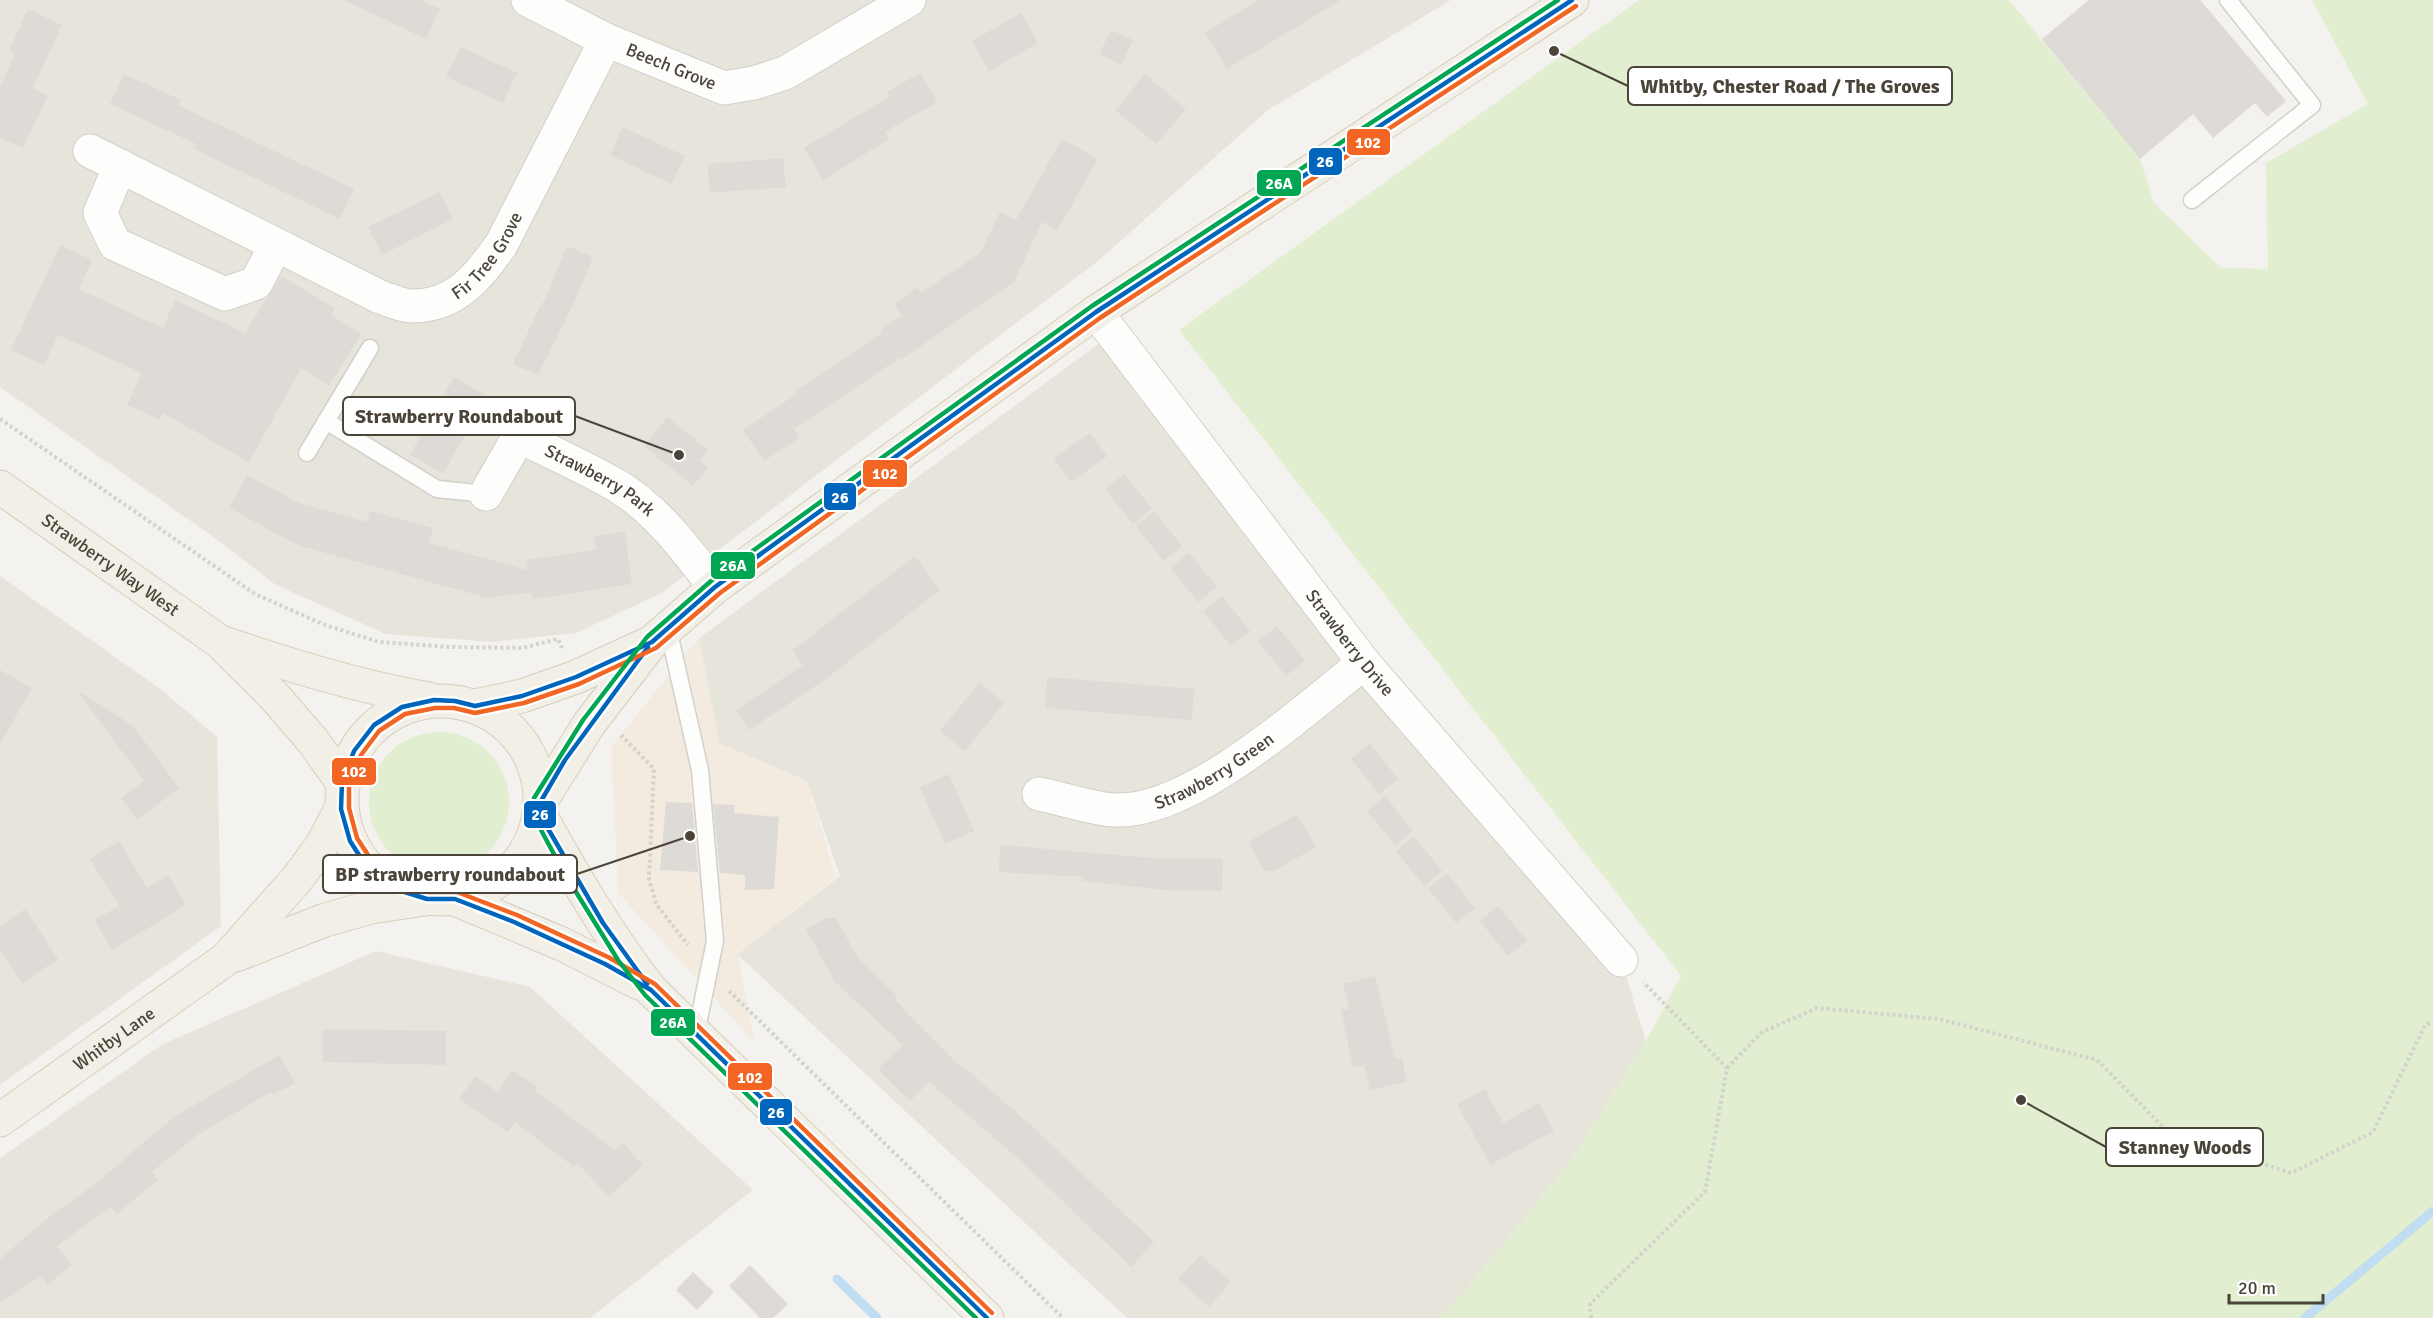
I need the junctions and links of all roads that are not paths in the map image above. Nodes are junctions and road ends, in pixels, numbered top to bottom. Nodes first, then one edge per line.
1 (528, 0) edge
2 (909, 0) edge
3 (1572, 0) edge
4 (2228, 0) edge
5 (606, 40) junction
6 (90, 151) dead end
7 (120, 166) junction
8 (2192, 200) dead end
9 (276, 245) junction
10 (1096, 312) junction
11 (370, 348) dead end
12 (326, 421) junction
13 (307, 453) dead end
14 (0, 488) edge
15 (486, 494) joint
16 (716, 587) junction
17 (660, 635) junction
18 (220, 642) junction
19 (1364, 663) junction
20 (434, 700) junction
21 (475, 706) junction
22 (1040, 794) dead end
23 (342, 795) junction
24 (540, 808) junction
25 (441, 899) junction
26 (226, 959) junction
27 (1621, 960) road end
28 (651, 990) junction
29 (696, 1034) junction
30 (0, 1120) edge
31 (987, 1318) edge

1 - 5 street, Beech Grove
2 - 5 street, Beech Grove
3 - 10 main road
4 - 8 lane
5 - 9 street, Fir Tree Grove
6 - 7 street, Fir Tree Grove
7 - 9 street, Fir Tree Grove
7 - 9 street
10 - 16 main road
10 - 19 street, Strawberry Drive
11 - 12 lane
12 - 13 lane
12 - 15 lane
14 - 18 main road, Strawberry Way West
15 - 16 street, Strawberry Park
16 - 17 main road
17 - 21 main road
17 - 24 main road
17 - 29 lane
18 - 20 main road, Strawberry Way West
18 - 23 main road, Strawberry Way West
19 - 22 street, Strawberry Green
19 - 27 street, Strawberry Drive
20 - 21 main road
20 - 23 main road
21 - 24 main road
23 - 25 main road
23 - 26 main road, Whitby Lane
24 - 25 main road
24 - 28 main road
25 - 26 main road, Whitby Lane
25 - 28 main road
26 - 30 main road, Whitby Lane
28 - 29 main road
29 - 31 main road

